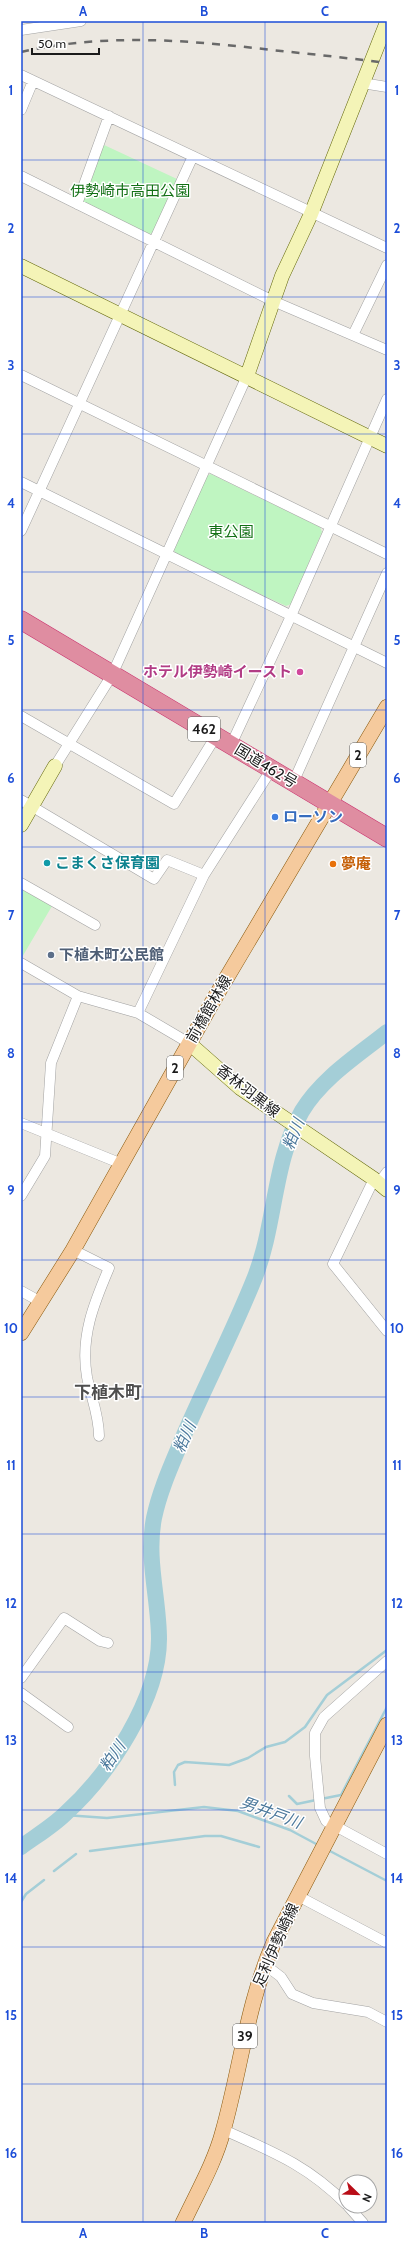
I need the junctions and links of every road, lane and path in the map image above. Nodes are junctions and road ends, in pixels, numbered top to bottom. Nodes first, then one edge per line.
1 (81, 21) edge
2 (387, 22) edge
3 (22, 30) edge
4 (21, 75) edge
5 (33, 81) junction
6 (362, 84) junction
7 (387, 87) edge
8 (21, 110) edge
9 (109, 116) junction
10 (193, 156) junction
11 (21, 176) edge
12 (77, 204) junction
13 (311, 214) junction
14 (154, 241) junction
15 (387, 248) edge
16 (387, 265) edge
17 (21, 266) edge
18 (273, 300) junction
19 (121, 314) junction
20 (353, 335) junction
21 (387, 350) edge
22 (21, 375) edge
23 (247, 376) junction
24 (387, 399) edge
25 (80, 404) junction
26 (370, 438) junction
27 (387, 446) edge
28 (206, 466) junction
29 (21, 482) edge
30 (39, 491) junction
31 (330, 527) junction
32 (21, 531) edge
33 (387, 554) edge
34 (166, 555) junction
35 (387, 573) edge
36 (291, 616) junction
37 (21, 620) edge
38 (354, 647) junction
39 (387, 663) edge
40 (112, 675) junction
41 (387, 707) edge
42 (21, 716) edge
43 (223, 740) junction
44 (70, 744) junction
45 (55, 766) joint
46 (271, 770) junction
47 (293, 783) junction
48 (26, 803) edge
49 (330, 804) junction
50 (21, 825) edge
51 (387, 838) edge
52 (204, 875) junction
53 (21, 883) edge
54 (95, 925) dead end
55 (21, 963) edge
56 (78, 996) junction
57 (138, 1013) junction
58 (190, 1043) junction
59 (21, 1123) edge
60 (47, 1134) junction
61 (122, 1164) junction
62 (382, 1181) edge
63 (21, 1196) edge
64 (73, 1250) junction
65 (21, 1291) edge
66 (41, 1302) junction
67 (387, 1331) edge
68 (21, 1333) edge
69 (99, 1436) dead end
70 (108, 1643) dead end
71 (387, 1661) edge
72 (21, 1678) edge
73 (21, 1693) edge
74 (387, 1725) edge
75 (68, 1727) dead end
76 (333, 1832) junction
77 (387, 1854) edge
78 (298, 1896) junction
79 (387, 1943) edge
80 (264, 1964) junction
81 (387, 2022) edge
82 (224, 2130) junction
83 (338, 2196) edge
84 (355, 2214) edge
85 (183, 2223) edge
86 (363, 2223) edge

1 - 3 street
2 - 6 street
4 - 5 street
5 - 8 street
5 - 9 street
6 - 7 street
6 - 13 street
9 - 10 street
9 - 12 street
10 - 13 street
10 - 14 street
11 - 12 street
12 - 14 street
13 - 15 street
13 - 18 street
14 - 18 street
14 - 19 street
16 - 20 street
17 - 19 street
18 - 20 street
18 - 23 street
19 - 23 street
19 - 25 street
20 - 21 street
22 - 25 street
23 - 26 street
23 - 28 street
24 - 26 street
25 - 28 street
25 - 30 street
26 - 27 street
26 - 31 street
28 - 31 street
28 - 34 street
29 - 30 street
30 - 32 street
30 - 34 street
31 - 33 street
31 - 36 street
34 - 36 street
34 - 40 street
35 - 38 street
36 - 38 street
36 - 43 street
37 - 40 highway, 国道462号 / 462
38 - 39 street
38 - 47 street
40 - 43 highway, 国道462号 / 462
40 - 44 street
41 - 49 main road, 前橋館林線 / 2
42 - 44 street
43 - 44 street
43 - 46 highway, 国道462号 / 462
44 - 45 street
45 - 48 street
46 - 47 highway, 国道462号 / 462
46 - 52 street
47 - 49 highway, 国道462号 / 462
48 - 50 street
48 - 52 street
49 - 51 highway, 国道462号 / 462
49 - 58 main road, 前橋館林線 / 2
52 - 57 street
53 - 54 street
55 - 56 street
56 - 57 street
56 - 60 street
57 - 58 street
58 - 61 main road, 前橋館林線 / 2
58 - 62 street, 香林羽黒線
59 - 60 street
60 - 61 street
60 - 63 street
61 - 64 main road, 前橋館林線 / 2
62 - 67 street
64 - 66 main road, 前橋館林線 / 2
64 - 69 street
65 - 66 street
66 - 68 main road, 前橋館林線 / 2
70 - 72 street
71 - 76 street
73 - 75 street
74 - 76 main road, 足利伊勢崎線 / 39
76 - 77 street
76 - 78 main road, 足利伊勢崎線 / 39
78 - 79 street
78 - 80 main road, 足利伊勢崎線 / 39
80 - 81 street
80 - 82 main road, 足利伊勢崎線 / 39
82 - 83 street
82 - 85 main road, 足利伊勢崎線 / 39
84 - 86 street

